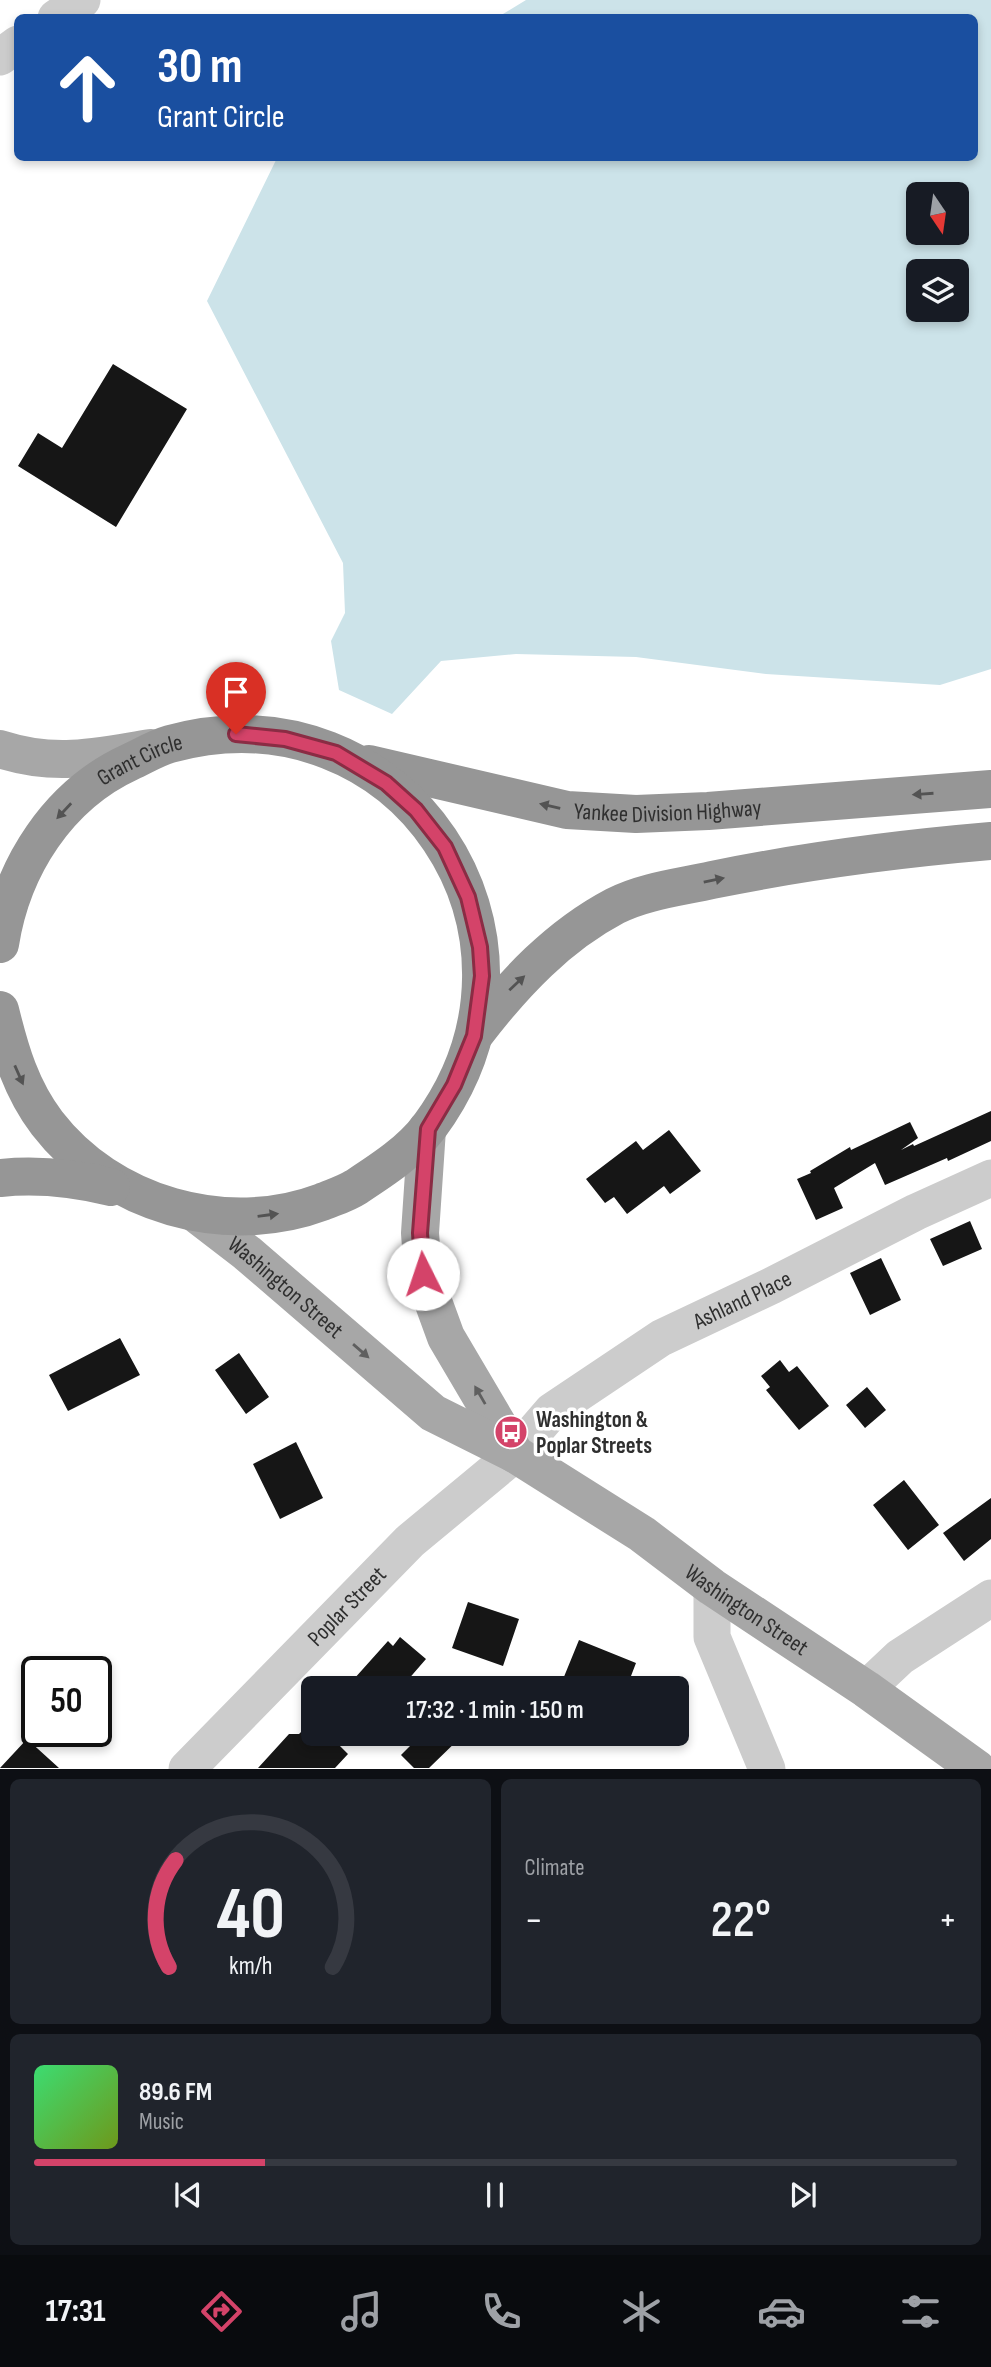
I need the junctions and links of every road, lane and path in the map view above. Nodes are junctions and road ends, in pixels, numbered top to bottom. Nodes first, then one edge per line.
1 (82, 0) edge
2 (62, 14) edge
3 (166, 745) junction
4 (0, 749) edge
5 (352, 760) junction
6 (991, 789) edge
7 (991, 841) edge
8 (1, 924) edge
9 (0, 1010) edge
10 (474, 1036) junction
11 (428, 1129) junction
12 (0, 1178) edge
13 (991, 1178) edge
14 (130, 1192) junction
15 (195, 1213) junction
16 (514, 1454) junction
17 (712, 1587) junction
18 (991, 1598) edge
19 (866, 1689) junction
20 (187, 1769) edge
21 (766, 1769) edge
22 (977, 1769) edge

1 - 2 street
3 - 4 main road
3 - 5 highway, Grant Circle
3 -> 8 highway, Grant Circle
6 -> 5 highway, Yankee Division Highway
5 - 10 highway, Grant Circle
10 -> 7 highway
9 -> 14 highway, Grant Circle
10 - 11 highway, Grant Circle
15 -> 11 highway, Grant Circle
16 -> 11 main road, Washington Street
12 - 14 highway
13 - 16 street, Ashland Place
14 - 15 highway, Grant Circle
15 -> 16 main road, Washington Street
16 - 17 main road, Washington Street
16 - 20 street, Poplar Street
17 - 19 main road, Washington Street
17 - 21 street
18 - 19 street
19 - 22 main road, Washington Street

